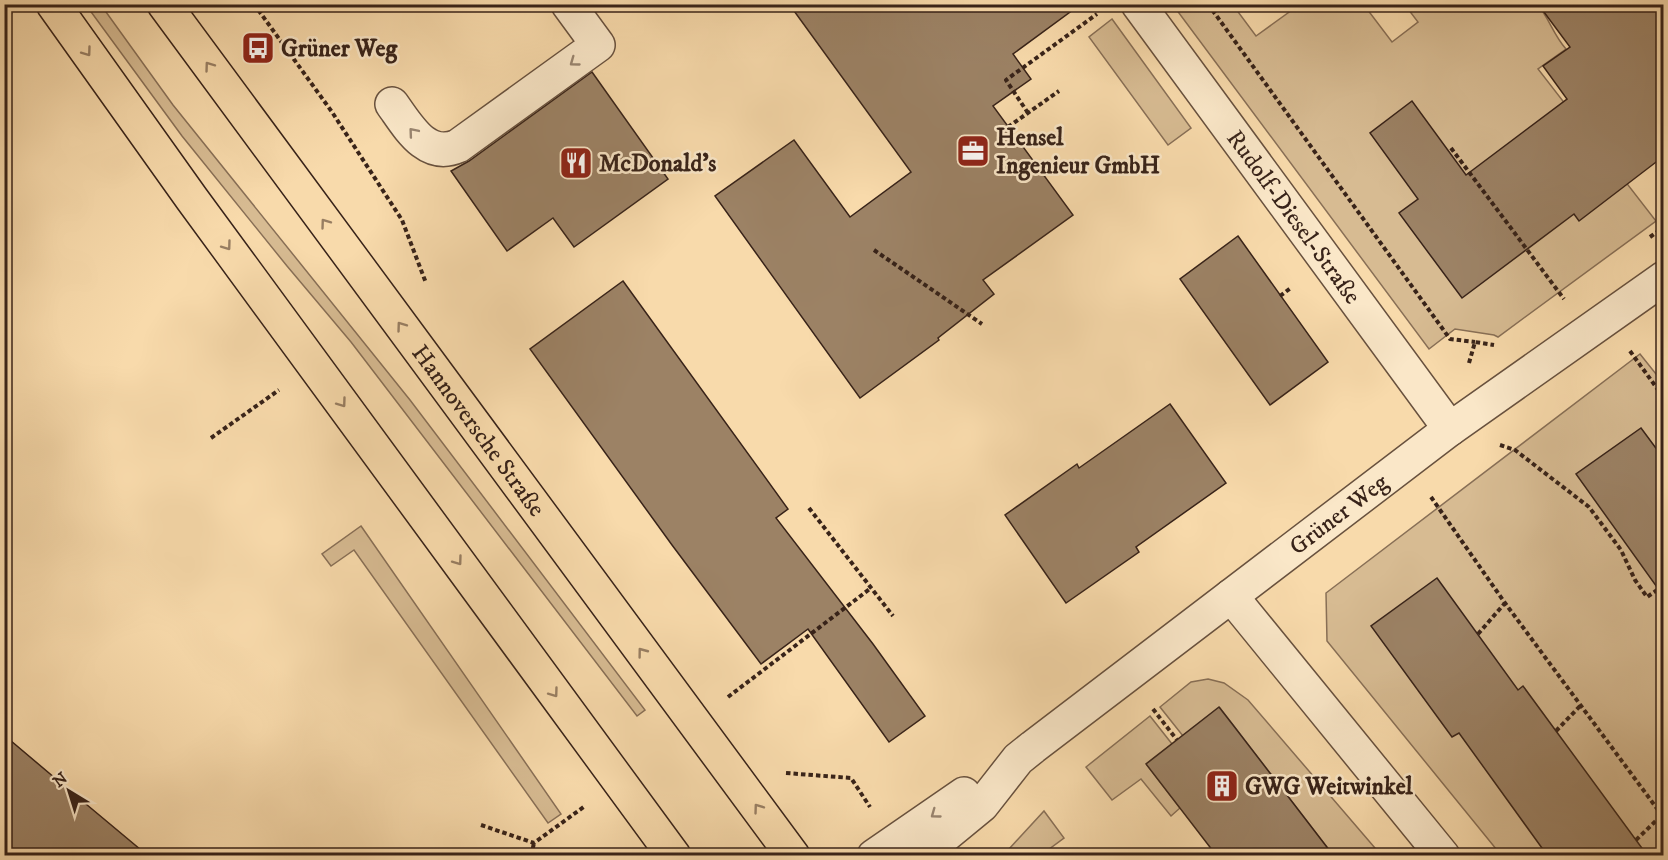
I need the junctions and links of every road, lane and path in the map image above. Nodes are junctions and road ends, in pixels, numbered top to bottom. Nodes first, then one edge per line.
1 (53, 4) edge
2 (164, 4) edge
3 (254, 4) edge
4 (568, 4) edge
5 (1138, 4) edge
6 (1208, 4) edge
7 (1100, 11) dead end
8 (1059, 91) dead end
9 (392, 104) dead end
10 (1028, 113) junction
11 (1008, 127) dead end
12 (1451, 148) dead end
13 (874, 250) dead end
14 (1664, 278) edge
15 (428, 289) dead end
16 (1564, 299) dead end
17 (1607, 319) junction
18 (982, 324) dead end
19 (1475, 342) dead end
20 (281, 389) dead end
21 (1664, 398) edge
22 (1450, 429) junction
23 (211, 438) dead end
24 (1407, 462) junction
25 (809, 508) dead end
26 (871, 588) junction
27 (1664, 593) edge
28 (1231, 596) junction
29 (1505, 603) junction
30 (893, 616) dead end
31 (1478, 634) dead end
32 (725, 699) dead end
33 (1580, 706) junction
34 (1556, 731) dead end
35 (783, 773) dead end
36 (586, 804) dead end
37 (1663, 817) edge
38 (481, 825) dead end
39 (1636, 840) dead end
40 (534, 843) junction
41 (896, 851) edge
42 (531, 855) edge
43 (674, 855) edge
44 (793, 855) edge
45 (1443, 855) edge

1 -> 43 main road
44 -> 2 main road, Hannoversche Straße
3 - 15 path
4 -> 9 street
5 - 22 street, Rudolf-Diesel-Straße
6 - 19 path
7 - 10 path
8 - 10 path
10 - 11 path
12 - 16 path
13 - 18 path
14 - 17 street, Grüner Weg
17 - 21 path
17 - 22 street, Grüner Weg
20 - 23 path
22 - 24 street, Grüner Weg
22 - 27 path
24 - 28 street, Grüner Weg
24 - 29 path
25 - 26 path
26 - 30 path
26 - 32 path
28 - 41 street, Grüner Weg
28 - 45 street
29 - 31 path
29 - 33 path
33 - 34 path
33 - 37 path
35 - 41 path
36 - 40 path
37 - 39 path
38 - 40 path
40 - 42 path

